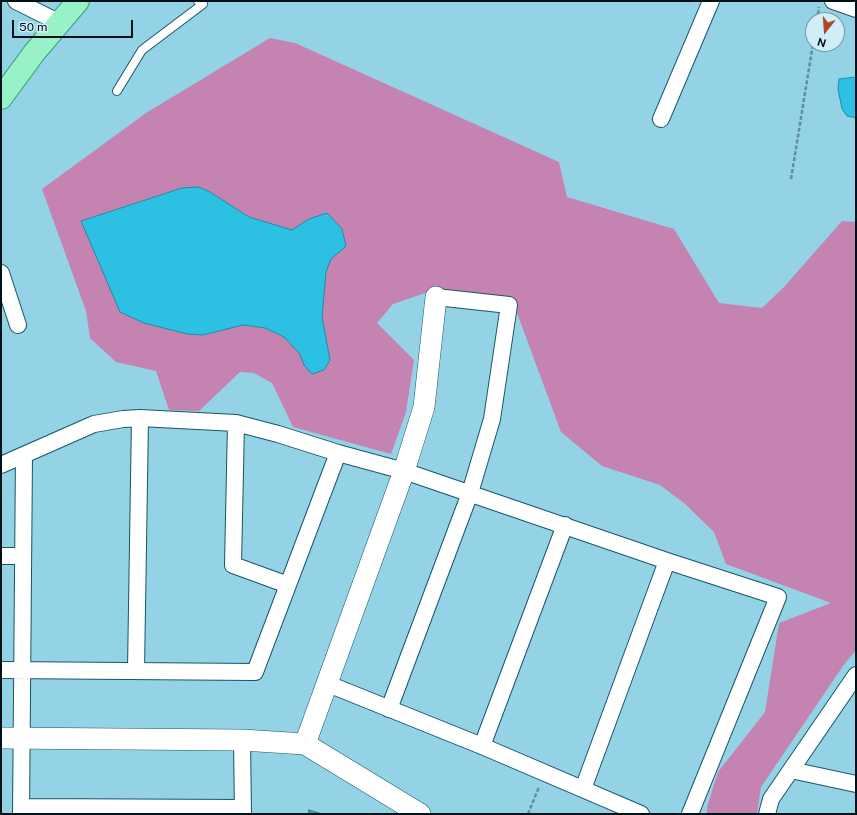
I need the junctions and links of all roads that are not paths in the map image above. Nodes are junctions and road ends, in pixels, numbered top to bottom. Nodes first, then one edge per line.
1 (16, 1) edge
2 (78, 1) edge
3 (198, 1) edge
4 (711, 1) edge
5 (833, 1) edge
6 (856, 9) edge
7 (60, 23) junction
8 (4, 89) edge
9 (117, 91) dead end
10 (661, 119) dead end
11 (1, 273) edge
12 (436, 297) joint
13 (18, 326) dead end
14 (140, 418) junction
15 (236, 423) junction
16 (338, 453) junction
17 (24, 455) junction
18 (1, 465) edge
19 (404, 471) junction
20 (470, 493) junction
21 (565, 525) junction
22 (1, 556) edge
23 (23, 556) junction
24 (667, 561) junction
25 (288, 585) junction
26 (1, 670) edge
27 (136, 670) junction
28 (23, 671) junction
29 (856, 675) edge
30 (328, 684) junction
31 (390, 709) junction
32 (1, 738) edge
33 (22, 738) junction
34 (242, 740) junction
35 (305, 744) junction
36 (482, 746) junction
37 (791, 770) junction
38 (856, 784) edge
39 (583, 789) junction
40 (21, 811) edge
41 (130, 811) edge
42 (243, 811) edge
43 (420, 814) edge
44 (641, 814) edge
45 (690, 814) edge
46 (768, 814) edge

1 - 7 street
2 - 7 main road
3 - 9 lane
4 - 10 street
5 - 6 street
7 - 8 main road
11 - 13 street
12 - 19 street
12 - 20 street
14 - 15 street
14 - 17 street
14 - 27 street
15 - 16 street
15 - 25 street
16 - 19 street
16 - 25 street
17 - 18 street
17 - 23 street
19 - 20 street
19 - 30 street
20 - 21 street
20 - 31 street
21 - 24 street
21 - 36 street
22 - 23 street
23 - 28 street
24 - 39 street
24 - 45 street
25 - 27 street
26 - 28 street
27 - 28 street
28 - 33 street
29 - 37 street
30 - 31 street
30 - 35 street
31 - 36 street
32 - 33 street
33 - 34 street
33 - 40 street
34 - 35 street
34 - 42 street
35 - 43 street
36 - 39 street
37 - 38 street
37 - 46 street
39 - 44 street
40 - 41 street
41 - 42 street

